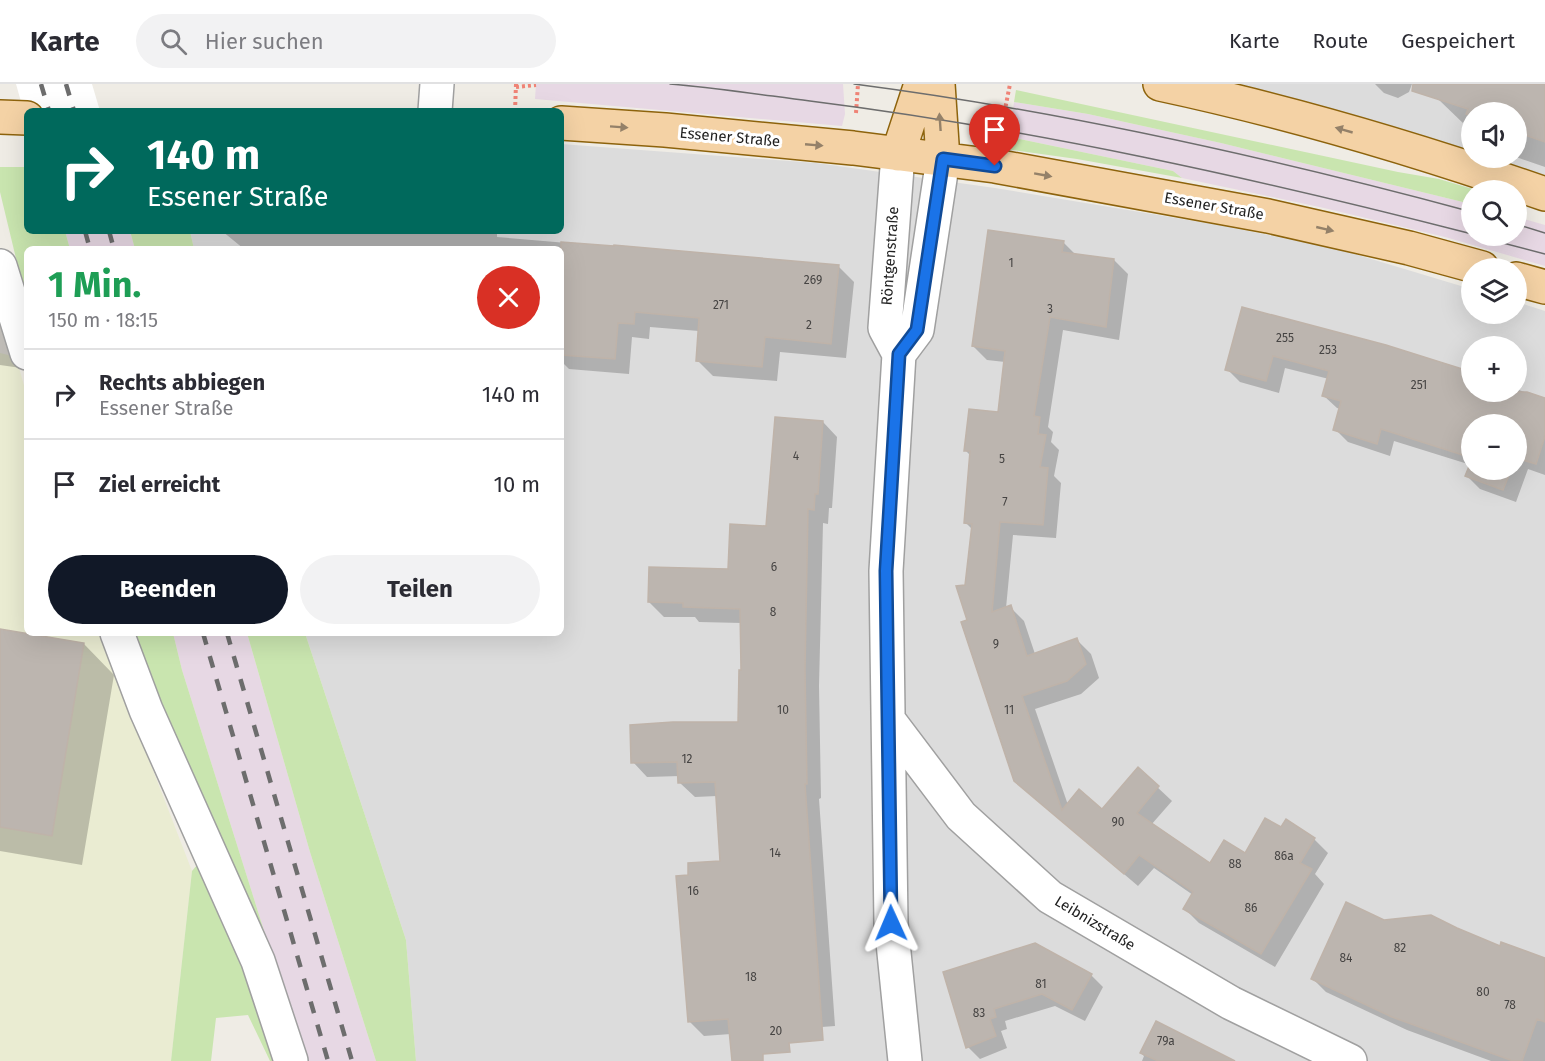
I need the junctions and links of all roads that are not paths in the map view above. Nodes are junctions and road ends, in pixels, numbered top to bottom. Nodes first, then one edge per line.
1 (436, 84) edge
2 (921, 84) edge
3 (938, 84) edge
4 (1160, 84) edge
5 (435, 108) edge
6 (564, 123) edge
7 (898, 154) junction
8 (943, 159) junction
9 (1545, 194) edge
10 (1461, 262) edge
11 (0, 266) edge
12 (1527, 282) edge
13 (1545, 287) edge
14 (24, 343) edge
15 (899, 354) junction
16 (118, 636) edge
17 (890, 722) junction
18 (291, 1061) edge
19 (905, 1061) edge
20 (1350, 1061) edge

1 - 5 street
2 - 7 main road
8 -> 3 main road
9 -> 4 main road
6 -> 7 main road, Essener Straße
7 - 8 main road, Essener Straße
7 - 15 street, Röntgenstraße
8 -> 10 main road, Essener Straße
8 - 15 street
11 - 14 street
12 - 13 main road
15 - 17 street
16 - 18 street
17 - 19 street
17 - 20 street, Leibnizstraße

